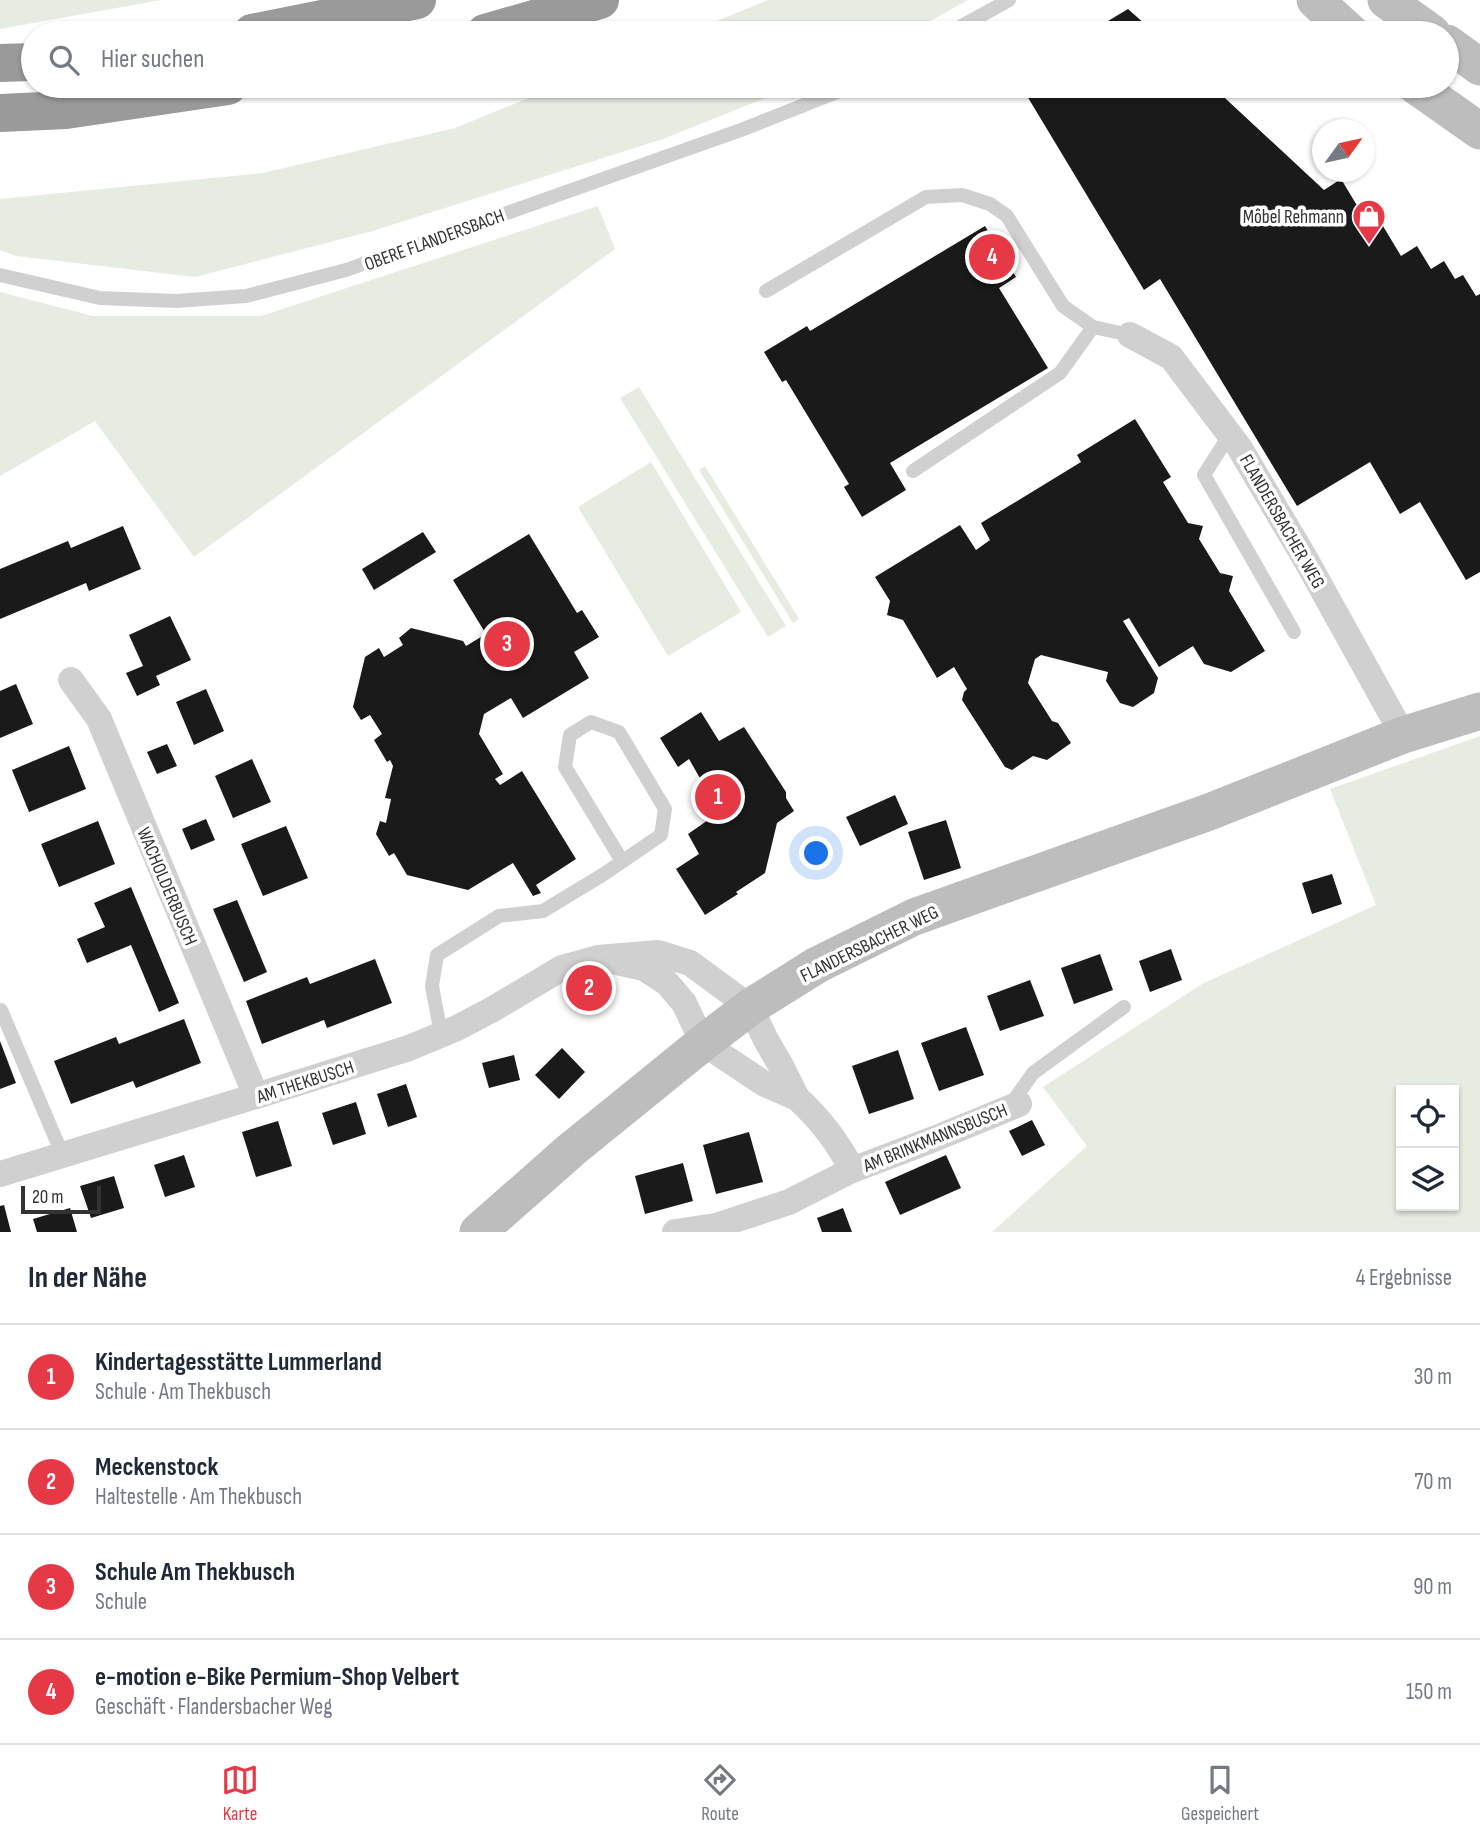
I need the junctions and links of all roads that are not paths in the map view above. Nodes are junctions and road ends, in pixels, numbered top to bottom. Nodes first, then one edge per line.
1 (417, 0) edge
2 (600, 0) edge
3 (1009, 0) edge
4 (1315, 0) edge
5 (1386, 0) edge
6 (312, 21) edge
7 (527, 21) edge
8 (971, 21) edge
9 (1338, 21) edge
10 (1416, 21) edge
11 (1459, 52) edge
12 (21, 62) edge
13 (0, 63) edge
14 (1480, 67) edge
15 (147, 98) edge
16 (822, 98) edge
17 (1433, 98) edge
18 (0, 113) edge
19 (1480, 131) edge
20 (0, 275) edge
21 (766, 291) dead end
22 (1093, 327) junction
23 (1130, 335) joint
24 (1230, 434) junction
25 (913, 471) dead end
26 (1294, 632) dead end
27 (71, 680) dead end
28 (1480, 711) edge
29 (1403, 735) junction
30 (622, 861) junction
31 (598, 958) junction
32 (750, 1007) junction
33 (1124, 1007) dead end
34 (1, 1010) edge
35 (441, 1034) junction
36 (703, 1043) junction
37 (256, 1096) junction
38 (797, 1098) junction
39 (1013, 1106) joint
40 (63, 1156) junction
41 (852, 1170) junction
42 (0, 1174) edge
43 (478, 1232) edge
44 (676, 1232) edge

1 - 6 highway
2 - 7 highway
3 - 8 lane
4 - 9 main road
5 - 10 main road
11 - 14 main road
12 - 13 highway
15 - 18 highway
16 - 20 lane, OBERE FLANDERSBACH
17 - 19 main road
21 - 22 lane
22 - 23 lane
22 - 25 lane
23 - 24 street, FLANDERSBACHER WEG
24 - 26 lane
24 - 29 street, FLANDERSBACHER WEG
27 - 37 street, WACHOLDERBUSCH
28 - 29 main road, FLANDERSBACHER WEG
29 - 32 main road, FLANDERSBACHER WEG
30 - 30 lane
30 - 35 lane
31 - 32 street, AM THEKBUSCH
31 - 35 street, AM THEKBUSCH
31 - 36 street, AM THEKBUSCH
32 - 36 main road, FLANDERSBACHER WEG
32 - 38 street, AM BRINKMANNSBUSCH
33 - 39 lane
34 - 40 lane
35 - 37 street, AM THEKBUSCH
36 - 38 street, AM BRINKMANNSBUSCH
36 - 43 main road, FLANDERSBACHER WEG
37 - 40 street, AM THEKBUSCH
38 - 41 street, AM BRINKMANNSBUSCH
39 - 41 street, AM BRINKMANNSBUSCH
40 - 42 street, AM THEKBUSCH
41 - 44 street, AM BRINKMANNSBUSCH

